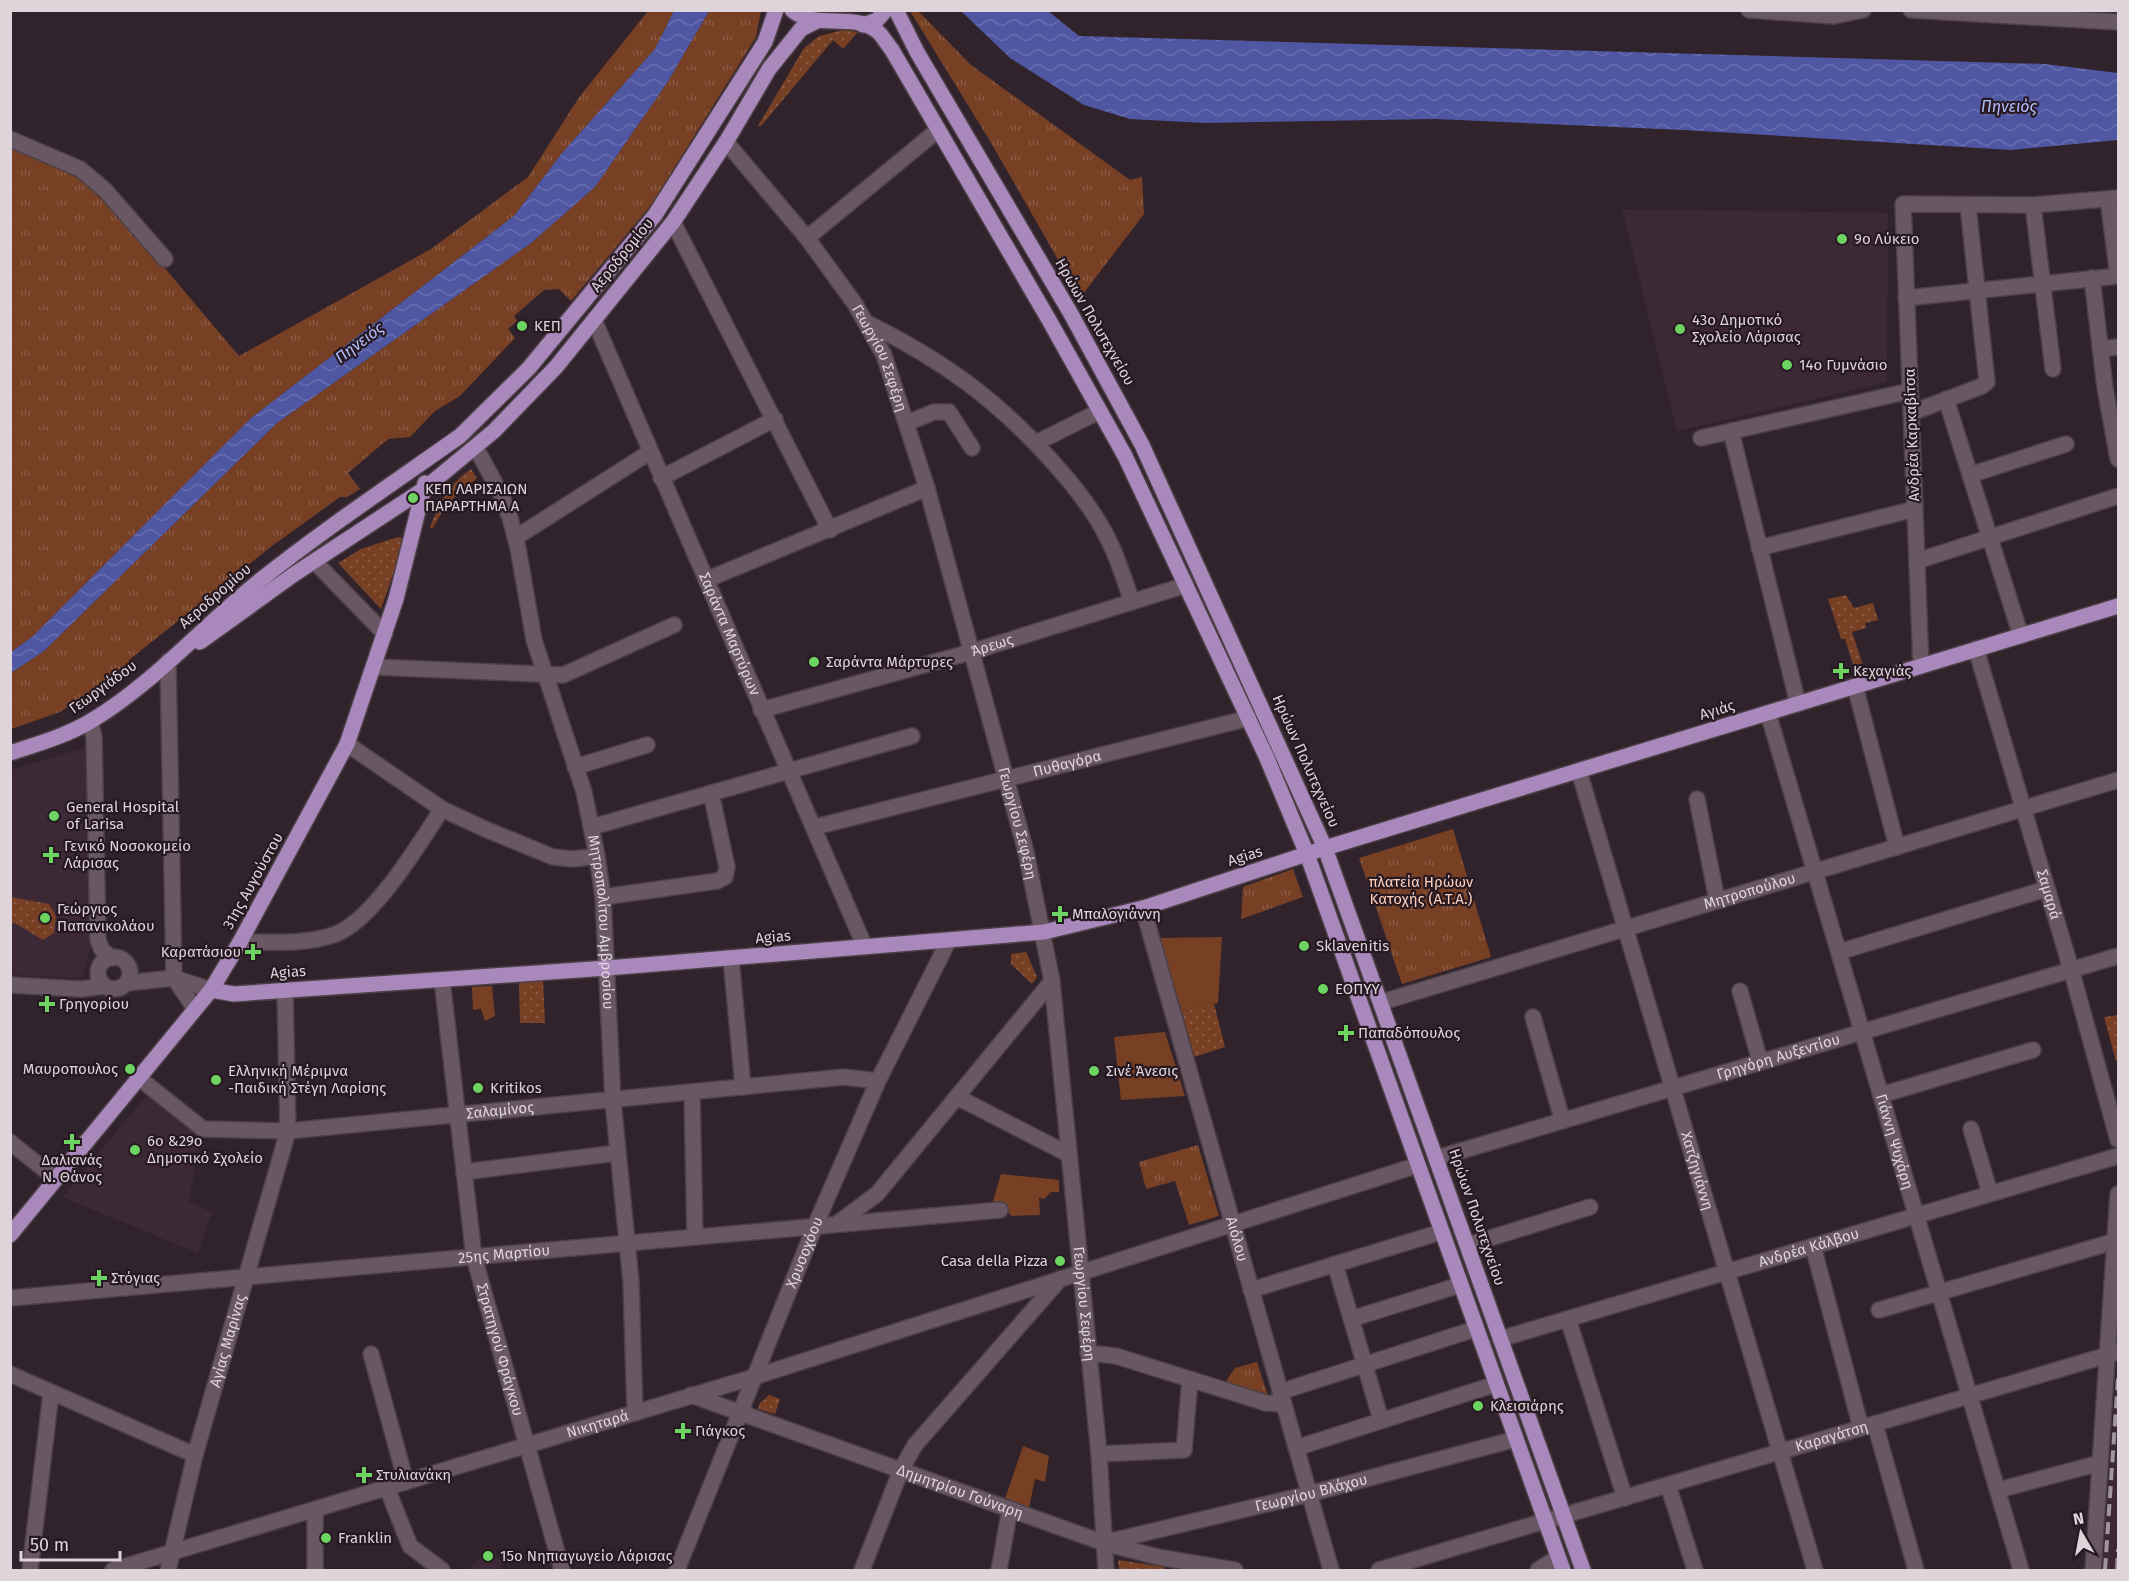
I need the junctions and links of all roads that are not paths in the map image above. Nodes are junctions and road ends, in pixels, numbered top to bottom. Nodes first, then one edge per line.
1 (776, 10) edge
2 (792, 10) edge
3 (843, 10) edge
4 (886, 10) edge
5 (896, 10) edge
6 (1749, 10) edge
7 (1863, 10) edge
8 (1911, 10) edge
9 (820, 20) junction
10 (2118, 22) edge
11 (863, 25) junction
12 (938, 130) junction
13 (10, 139) edge
14 (726, 142) junction
15 (2113, 198) edge
16 (2033, 205) junction
17 (1968, 207) junction
18 (673, 222) junction
19 (807, 238) junction
20 (165, 260) dead end
21 (2118, 276) edge
22 (2092, 278) junction
23 (2044, 283) junction
24 (1978, 290) junction
25 (1906, 298) junction
26 (594, 320) junction
27 (869, 324) junction
28 (2118, 347) edge
29 (2100, 349) junction
30 (2053, 369) dead end
31 (1910, 391) junction
32 (1946, 399) junction
33 (1100, 411) junction
34 (2114, 411) edge
35 (1911, 413) junction
36 (775, 419) junction
37 (907, 423) junction
38 (1731, 431) junction
39 (1701, 438) dead end
40 (1036, 443) junction
41 (2066, 444) dead end
42 (476, 448) junction
43 (972, 448) dead end
44 (650, 452) junction
45 (429, 458) junction
46 (2118, 459) edge
47 (1970, 475) junction
48 (661, 478) junction
49 (927, 488) junction
50 (424, 489) junction
51 (2118, 496) edge
52 (1915, 509) junction
53 (830, 530) junction
54 (1989, 537) junction
55 (515, 538) junction
56 (1759, 548) junction
57 (314, 561) junction
58 (1917, 561) junction
59 (706, 580) junction
60 (1186, 585) junction
61 (1132, 602) junction
62 (2118, 606) edge
63 (674, 625) dead end
64 (385, 634) junction
65 (2021, 636) junction
66 (1976, 649) junction
67 (971, 652) junction
68 (173, 657) junction
69 (1921, 666) junction
70 (375, 667) junction
71 (546, 674) junction
72 (1855, 686) junction
73 (1798, 704) junction
74 (761, 710) junction
75 (1768, 713) junction
76 (1249, 718) junction
77 (90, 722) junction
78 (912, 736) dead end
79 (347, 744) junction
80 (647, 745) dead end
81 (10, 753) edge
82 (575, 767) junction
83 (789, 771) junction
84 (1579, 771) junction
85 (2118, 780) edge
86 (1007, 781) junction
87 (711, 793) junction
88 (1696, 799) dead end
89 (442, 809) junction
90 (2022, 810) junction
91 (592, 827) junction
92 (815, 827) junction
93 (1897, 847) junction
94 (1325, 848) junction
95 (1307, 854) junction
96 (597, 856) junction
97 (1815, 872) junction
98 (2046, 889) junction
99 (603, 897) junction
100 (1717, 900) junction
101 (1143, 908) junction
102 (1625, 928) junction
103 (1044, 932) junction
104 (240, 942) junction
105 (948, 942) junction
106 (865, 947) junction
107 (1839, 952) junction
108 (2118, 956) edge
109 (112, 958) junction
110 (731, 958) junction
111 (128, 966) junction
112 (607, 968) junction
113 (2071, 969) junction
114 (174, 978) junction
115 (144, 979) junction
116 (442, 980) junction
117 (1052, 981) junction
118 (127, 983) junction
119 (10, 986) edge
120 (104, 986) junction
121 (211, 990) junction
122 (285, 990) junction
123 (1740, 991) dead end
124 (1382, 1002) junction
125 (195, 1009) junction
126 (1533, 1017) dead end
127 (1862, 1031) junction
128 (2032, 1050) dead end
129 (1760, 1061) junction
130 (140, 1078) junction
131 (878, 1081) junction
132 (1672, 1086) junction
133 (743, 1087) junction
134 (692, 1093) junction
135 (1881, 1095) junction
136 (957, 1097) junction
137 (613, 1101) junction
138 (456, 1116) junction
139 (1562, 1119) junction
140 (1971, 1129) dead end
141 (288, 1131) junction
142 (2118, 1140) edge
143 (10, 1142) edge
144 (617, 1153) junction
145 (1068, 1154) junction
146 (2118, 1156) edge
147 (1437, 1158) junction
148 (1418, 1165) junction
149 (464, 1172) junction
150 (56, 1179) junction
151 (1990, 1193) junction
152 (2118, 1194) edge
153 (1590, 1207) dead end
154 (1000, 1210) dead end
155 (1916, 1215) junction
156 (1232, 1222) junction
157 (835, 1225) junction
158 (815, 1226) junction
159 (1441, 1232) junction
160 (10, 1234) edge
161 (695, 1237) junction
162 (2116, 1241) junction
163 (626, 1243) junction
164 (1468, 1245) junction
165 (1813, 1246) junction
166 (474, 1257) junction
167 (1335, 1264) junction
168 (1726, 1272) junction
169 (1080, 1273) junction
170 (246, 1277) junction
171 (1060, 1279) junction
172 (1460, 1285) junction
173 (1251, 1290) junction
174 (1939, 1292) junction
175 (10, 1298) edge
176 (1879, 1310) dead end
177 (1568, 1318) junction
178 (1351, 1319) junction
179 (1475, 1329) junction
180 (1500, 1339) junction
181 (1088, 1353) junction
182 (371, 1354) dead end
183 (2112, 1354) edge
184 (1365, 1365) junction
185 (10, 1374) edge
186 (757, 1376) junction
187 (1190, 1379) junction
188 (1496, 1384) junction
189 (51, 1393) junction
190 (692, 1395) junction
191 (1970, 1396) junction
192 (1282, 1398) junction
193 (635, 1413) junction
194 (742, 1414) junction
195 (1381, 1420) junction
196 (1868, 1426) junction
197 (1516, 1439) junction
198 (526, 1446) junction
199 (1296, 1448) junction
200 (1779, 1452) junction
201 (1099, 1454) junction
202 (195, 1455) junction
203 (2100, 1463) junction
204 (901, 1470) junction
205 (406, 1482) junction
206 (1668, 1485) junction
207 (387, 1488) junction
208 (1998, 1491) junction
209 (1309, 1494) junction
210 (1625, 1498) junction
211 (1010, 1509) junction
212 (315, 1510) junction
213 (1564, 1516) junction
214 (1546, 1521) junction
215 (1104, 1543) junction
216 (172, 1552) junction
217 (1561, 1564) edge
218 (1198, 1567) edge
219 (30, 1570) edge
220 (113, 1570) edge
221 (168, 1570) edge
222 (315, 1570) edge
223 (442, 1570) edge
224 (562, 1570) edge
225 (676, 1570) edge
226 (862, 1570) edge
227 (999, 1570) edge
228 (1106, 1570) edge
229 (1235, 1570) edge
230 (1331, 1570) edge
231 (1379, 1570) edge
232 (1538, 1570) edge
233 (1583, 1570) edge
234 (1695, 1570) edge
235 (1815, 1570) edge
236 (1916, 1570) edge
237 (2021, 1570) edge
238 (2093, 1570) edge

1 - 45 main road, Αεροδρομίου
2 - 9 main road
3 - 9 main road, Αεροδρομίου
4 - 11 main road
5 - 94 main road, Ηρώων Πολυτεχνείου
6 - 7 street
8 - 10 street
9 - 11 main road
9 - 14 main road, Αεροδρομίου
11 - 12 main road
12 - 19 street
12 - 33 main road
13 - 20 street
14 - 18 main road, Αεροδρομίου
14 - 19 street, Γεωργίου Σεφέρη
15 - 16 street
15 - 21 street
16 - 17 street
16 - 23 street
17 - 24 street
17 - 25 street, Ανδρέα Καρκαβίτσα
18 - 26 main road, Αεροδρομίου
18 - 36 street
19 - 27 street, Γεωργίου Σεφέρη
21 - 22 street
22 - 23 street
22 - 29 street
23 - 24 street
23 - 30 street
24 - 25 street
24 - 32 street
25 - 31 street, Ανδρέα Καρκαβίτσα
26 - 42 main road, Αεροδρομίου
26 - 44 street, Σαράντα Μαρτύρων
27 - 37 street, Γεωργίου Σεφέρη
27 - 40 street
28 - 29 street
29 - 34 street
31 - 35 street, Ανδρέα Καρκαβίτσα
31 - 38 street
32 - 35 street
32 - 47 street
33 - 40 street
33 - 60 main road
34 - 46 street
35 - 52 street, Ανδρέα Καρκαβίτσα
36 - 48 street
36 - 53 street
37 - 43 street
37 - 49 street, Γεωργίου Σεφέρη
38 - 39 street
38 - 56 street
40 - 61 street
41 - 47 street
42 - 50 main road, Αεροδρομίου
42 - 55 street, Μητροπολίτου Αμβροσίου
44 - 48 street, Σαράντα Μαρτύρων
44 - 55 street
45 - 50 main road
45 - 68 main road, Αεροδρομίου
47 - 54 street
48 - 59 street, Σαράντα Μαρτύρων
49 - 53 street
49 - 67 street, Γεωργίου Σεφέρη
50 - 57 main road, Αεροδρομίου
50 - 64 main road, 31ης Αυγούστου
51 - 54 street
52 - 56 street
52 - 58 street, Ανδρέα Καρκαβίτσα
53 - 59 street
54 - 58 street
54 - 65 street
55 - 71 street, Μητροπολίτου Αμβροσίου
56 - 73 street
57 - 64 street
57 - 68 main road, Αεροδρομίου
58 - 69 street, Ανδρέα Καρκαβίτσα
59 - 74 street, Σαράντα Μαρτύρων
60 - 61 street, Άρεως
60 - 76 main road
61 - 67 street, Άρεως
62 - 65 main road, Αγιάς
63 - 71 street
64 - 70 main road, 31ης Αυγούστου
65 - 66 main road, Αγιάς
66 - 69 main road, Αγιάς
66 - 90 street, Σαμαρά
67 - 74 street, Άρεως
67 - 86 street, Γεωργίου Σεφέρη
68 - 77 main road, Γεωργιάδου
68 - 114 street
69 - 72 main road, Αγιάς
70 - 71 street
70 - 79 main road, 31ης Αυγούστου
71 - 82 street, Μητροπολίτου Αμβροσίου
72 - 73 main road, Αγιάς
72 - 93 street
73 - 75 main road, Αγιάς
74 - 83 street, Σαράντα Μαρτύρων
75 - 84 main road, Αγιάς
75 - 97 street, Γιάννη Ψυχάρη
76 - 86 street, Πυθαγόρα
76 - 95 main road
77 - 81 main road, Γεωργιάδου
77 - 109 street
78 - 83 street
79 - 89 street
79 - 104 main road, 31ης Αυγούστου
80 - 82 street
82 - 91 street, Μητροπολίτου Αμβροσίου
83 - 87 street
83 - 92 street, Σαράντα Μαρτύρων
84 - 94 main road, Αγιάς
84 - 102 street, Χατζηγιάννη
85 - 90 street, Μητροπούλου
86 - 92 street, Πυθαγόρα
86 - 103 street, Γεωργίου Σεφέρη
87 - 91 street
87 - 99 street
88 - 100 street
89 - 96 street
89 - 104 street
90 - 93 street, Μητροπούλου
90 - 98 street, Σαμαρά
91 - 96 street, Μητροπολίτου Αμβροσίου
92 - 106 street, Σαράντα Μαρτύρων
93 - 97 street, Μητροπούλου
94 - 95 main road, Agias
94 - 124 main road, Ηρώων Πολυτεχνείου
95 - 101 main road, Agias
95 - 148 main road
96 - 99 street, Μητροπολίτου Αμβροσίου
97 - 100 street, Μητροπούλου
97 - 107 street, Γιάννη Ψυχάρη
98 - 107 street
98 - 113 street, Σαμαρά
99 - 112 street, Μητροπολίτου Αμβροσίου
100 - 102 street, Μητροπούλου
101 - 103 main road, Agias
101 - 156 street, Αιόλου
102 - 124 street, Μητροπούλου
102 - 132 street, Χατζηγιάννη
103 - 105 main road, Agias
103 - 117 street, Γεωργίου Σεφέρη
104 - 121 main road, 31ης Αυγούστου
105 - 106 main road, Agias
105 - 131 street, Χρυσοχόου
106 - 110 main road, Agias
107 - 127 street, Γιάννη Ψυχάρη
108 - 113 street, Γρηγόρη Αυξεντίου
109 - 111 street
109 - 120 street
110 - 112 main road, Agias
110 - 133 street
111 - 115 street
111 - 118 street
112 - 116 main road, Agias
112 - 137 street, Μητροπολίτου Αμβροσίου
113 - 127 street, Γρηγόρη Αυξεντίου
113 - 142 street, Σαμαρά
114 - 115 street
114 - 121 street
114 - 125 street
115 - 118 street
116 - 122 main road, Agias
116 - 138 street, Στρατηγού Φράγκου
117 - 136 street
117 - 145 street, Γεωργίου Σεφέρη
118 - 120 street
119 - 120 street
121 - 122 main road, Agias
121 - 125 main road, 31ης Αυγούστου
122 - 141 street, Αγίας Μαρίνας
123 - 129 street
124 - 147 main road, Ηρώων Πολυτεχνείου
125 - 130 main road, 31ης Αυγούστου
126 - 139 street
127 - 129 street, Γρηγόρη Αυξεντίου
127 - 135 street, Γιάννη Ψυχάρη
128 - 135 street
129 - 132 street, Γρηγόρη Αυξεντίου
130 - 141 street, Σαλαμίνος
130 - 150 main road, 31ης Αυγούστου
131 - 133 street, Σαλαμίνος
131 - 158 street, Χρυσοχόου
132 - 139 street, Γρηγόρη Αυξεντίου
132 - 168 street, Χατζηγιάννη
133 - 134 street, Σαλαμίνος
134 - 137 street, Σαλαμίνος
134 - 161 street
135 - 155 street, Γιάννη Ψυχάρη
136 - 145 street
136 - 157 street
137 - 138 street, Σαλαμίνος
137 - 144 street, Μητροπολίτου Αμβροσίου
138 - 141 street, Σαλαμίνος
138 - 149 street, Στρατηγού Φράγκου
139 - 147 street, Γρηγόρη Αυξεντίου
140 - 151 street
141 - 170 street, Αγίας Μαρίνας
143 - 150 street
144 - 149 street
144 - 163 street, Μητροπολίτου Αμβροσίου
145 - 169 street, Γεωργίου Σεφέρη
146 - 151 street, Ανδρέα Κάλβου
147 - 164 main road, Ηρώων Πολυτεχνείου
148 - 156 street
148 - 159 main road
149 - 166 street, Στρατηγού Φράγκου
150 - 160 main road, 31ης Αυγούστου
151 - 155 street, Ανδρέα Κάλβου
152 - 162 street
153 - 164 street
154 - 157 street, 25ης Μαρτίου
155 - 165 street, Ανδρέα Κάλβου
155 - 174 street, Γιάννη Ψυχάρη
156 - 169 street
156 - 173 street, Αιόλου
157 - 158 street, 25ης Μαρτίου
158 - 161 street, 25ης Μαρτίου
158 - 186 street, Χρυσοχόου
159 - 167 street
159 - 172 main road
161 - 163 street, 25ης Μαρτίου
162 - 174 street
162 - 183 street
163 - 166 street, 25ης Μαρτίου
163 - 193 street, Μητροπολίτου Αμβροσίου
164 - 180 main road, Ηρώων Πολυτεχνείου
165 - 168 street, Ανδρέα Κάλβου
165 - 196 street
166 - 170 street, 25ης Μαρτίου
166 - 198 street, Στρατηγού Φράγκου
167 - 173 street
167 - 178 street
168 - 177 street, Ανδρέα Κάλβου
168 - 200 street, Χατζηγιάννη
169 - 171 street, Νικηταρά
169 - 181 street, Γεωργίου Σεφέρη
170 - 175 street, 25ης Μαρτίου
170 - 202 street, Αγίας Μαρίνας
171 - 186 street, Νικηταρά
171 - 204 street
172 - 178 street
172 - 179 main road
173 - 192 street, Αιόλου
174 - 176 street
174 - 191 street, Γιάννη Ψυχάρη
177 - 180 street, Ανδρέα Κάλβου
177 - 210 street
178 - 184 street
179 - 184 street
179 - 188 main road
180 - 213 main road, Ηρώων Πολυτεχνείου
181 - 187 street
181 - 201 street, Γεωργίου Σεφέρη
182 - 205 street
183 - 191 street, Καραγάτση
183 - 203 street
184 - 192 street
184 - 195 street
185 - 189 street
186 - 190 street, Νικηταρά
186 - 194 street, Χρυσοχόου
187 - 192 street
187 - 201 street
188 - 195 street
188 - 197 main road
189 - 202 street
189 - 219 street
190 - 193 street, Νικηταρά
190 - 194 street, Δημητρίου Γούναρη
191 - 196 street, Καραγάτση
191 - 208 street, Γιάννη Ψυχάρη
192 - 199 street, Αιόλου
193 - 198 street, Νικηταρά
194 - 204 street, Δημητρίου Γούναρη
194 - 225 street, Χρυσοχόου
195 - 199 street
196 - 200 street, Καραγάτση
196 - 236 street
197 - 209 street, Γεωργίου Βλάχου
197 - 214 main road
198 - 205 street, Νικηταρά
198 - 224 street, Στρατηγού Φράγκου
199 - 209 street, Αιόλου
200 - 206 street, Καραγάτση
200 - 235 street, Χατζηγιάννη
201 - 215 street, Γεωργίου Σεφέρη
202 - 216 street, Αγίας Μαρίνας
203 - 208 street
203 - 238 street
204 - 211 street, Δημητρίου Γούναρη
204 - 226 street
205 - 207 street, Νικηταρά
206 - 210 street, Καραγάτση
206 - 234 street
207 - 212 street, Νικηταρά
207 - 223 street
208 - 237 street, Γιάννη Ψυχάρη
209 - 215 street, Γεωργίου Βλάχου
209 - 230 street, Αιόλου
210 - 213 street, Καραγάτση
211 - 215 street, Δημητρίου Γούναρη
211 - 227 street
212 - 216 street, Νικηταρά
212 - 222 street
213 - 214 street, Καραγάτση
213 - 233 main road, Ηρώων Πολυτεχνείου
214 - 217 main road
214 - 231 street
215 - 218 street, Δημητρίου Γούναρη
215 - 228 street, Γεωργίου Σεφέρη
216 - 220 street, Νικηταρά
216 - 221 street, Αγίας Μαρίνας
217 - 232 street
218 - 229 street, Δημητρίου Γούναρη

